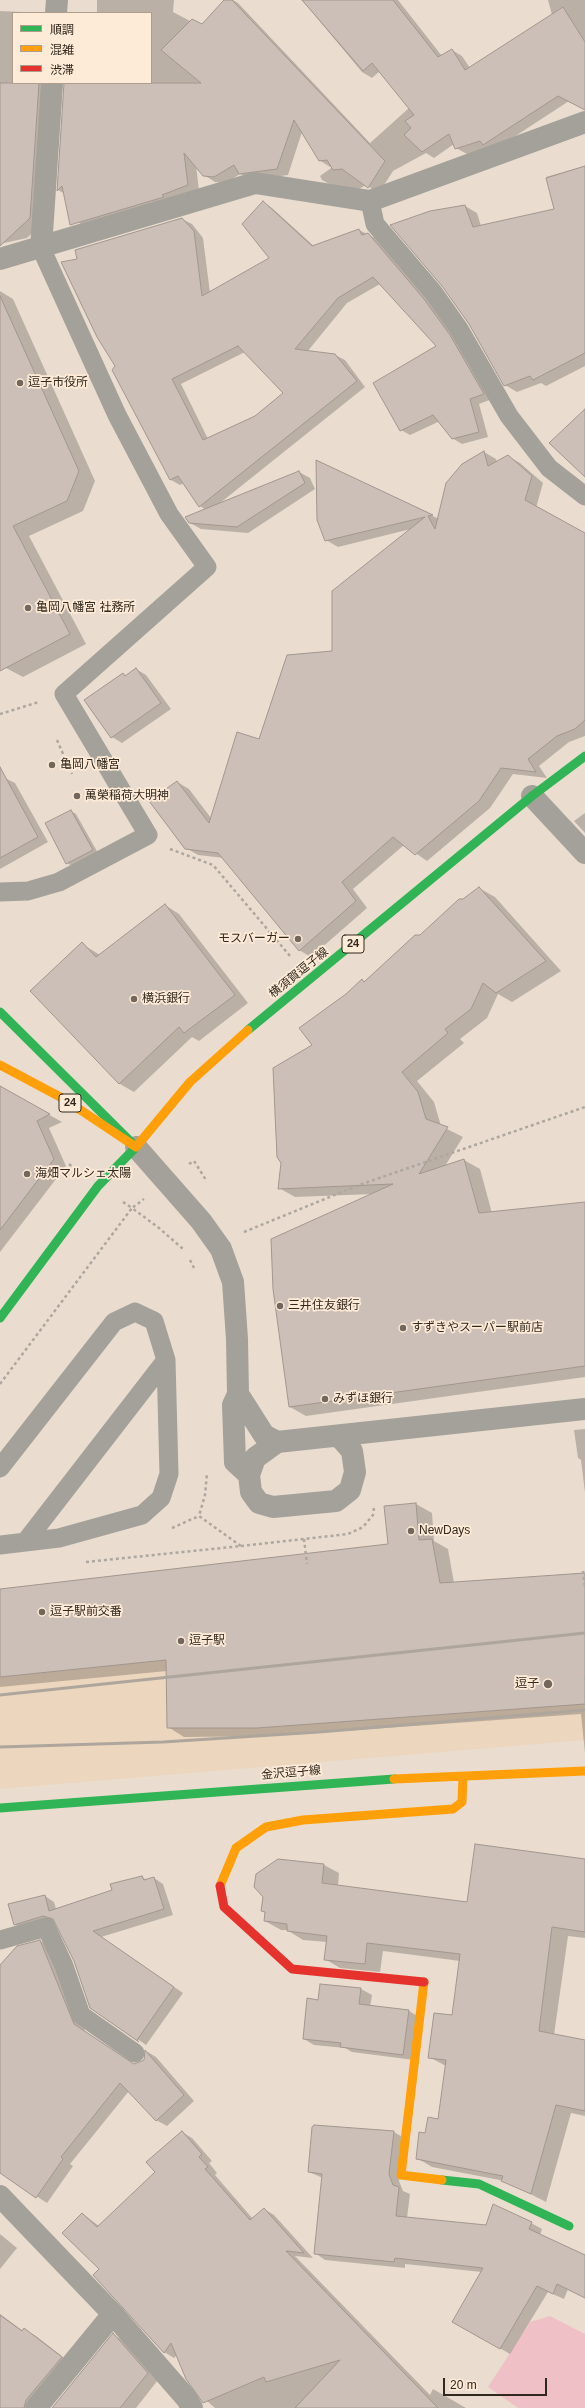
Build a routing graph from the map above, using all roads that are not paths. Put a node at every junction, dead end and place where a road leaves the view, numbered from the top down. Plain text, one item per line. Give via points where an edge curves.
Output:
1 (57, 0) edge
2 (56, 12) edge
3 (52, 84) edge
4 (585, 122) edge
5 (370, 201) junction
6 (41, 248) junction
7 (0, 259) edge
8 (585, 496) edge
9 (585, 756) edge
10 (532, 796) junction
11 (585, 854) edge
12 (0, 892) edge
13 (0, 1012) edge
14 (0, 1065) edge
15 (136, 1147) junction
16 (0, 1318) edge
17 (166, 1360) junction
18 (238, 1394) junction
19 (585, 1409) edge
20 (339, 1436) junction
21 (277, 1442) junction
22 (0, 1468) edge
23 (249, 1475) junction
24 (26, 1541) junction
25 (0, 1545) edge
26 (585, 1771) edge
27 (464, 1777) junction
28 (0, 1808) edge
29 (0, 1940) edge
30 (135, 2052) dead end
31 (0, 2196) edge
32 (569, 2226) dead end
33 (113, 2314) junction
34 (36, 2408) edge
35 (192, 2408) edge

1 - 2 street
3 - 6 street
4 - 5 street
5 - 6 street via 256,183
5 - 8 lane via 375,224 433,292 459,328 509,416 549,468
6 - 7 street
6 - 12 lane via 117,415 169,514 207,567 64,694 148,835 59,882 28,891
9 - 10 main road, 横須賀逗子線 / 24
10 - 11 street
10 - 15 main road, 横須賀逗子線 / 24 via 229,1045 190,1082
13 - 15 main road
14 - 15 main road, 24 via 64,1100
15 - 16 main road, 横須賀逗子線 via 98,1186
15 - 18 street via 201,1221 221,1249 233,1282
17 - 22 lane via 154,1321 135,1312 114,1322
17 - 24 lane
17 - 24 lane via 169,1474 161,1498 142,1515 59,1538
18 - 21 street via 264,1435
18 - 23 street via 233,1405 235,1462
19 - 20 street
20 - 21 street
20 - 23 street via 352,1451 355,1472 350,1490 336,1501 273,1507 259,1503 251,1492
21 - 23 street via 255,1458
24 - 25 lane
26 - 27 main road, 金沢逗子線
27 - 28 main road, 金沢逗子線 via 344,1781
27 - 32 main road via 462,1802 452,1809 303,1820 266,1827 236,1848 220,1886 224,1907 292,1969 425,1982 401,2175 479,2184
29 - 30 lane via 46,1928 64,1966 80,2015
31 - 33 street
33 - 34 street
33 - 35 street

